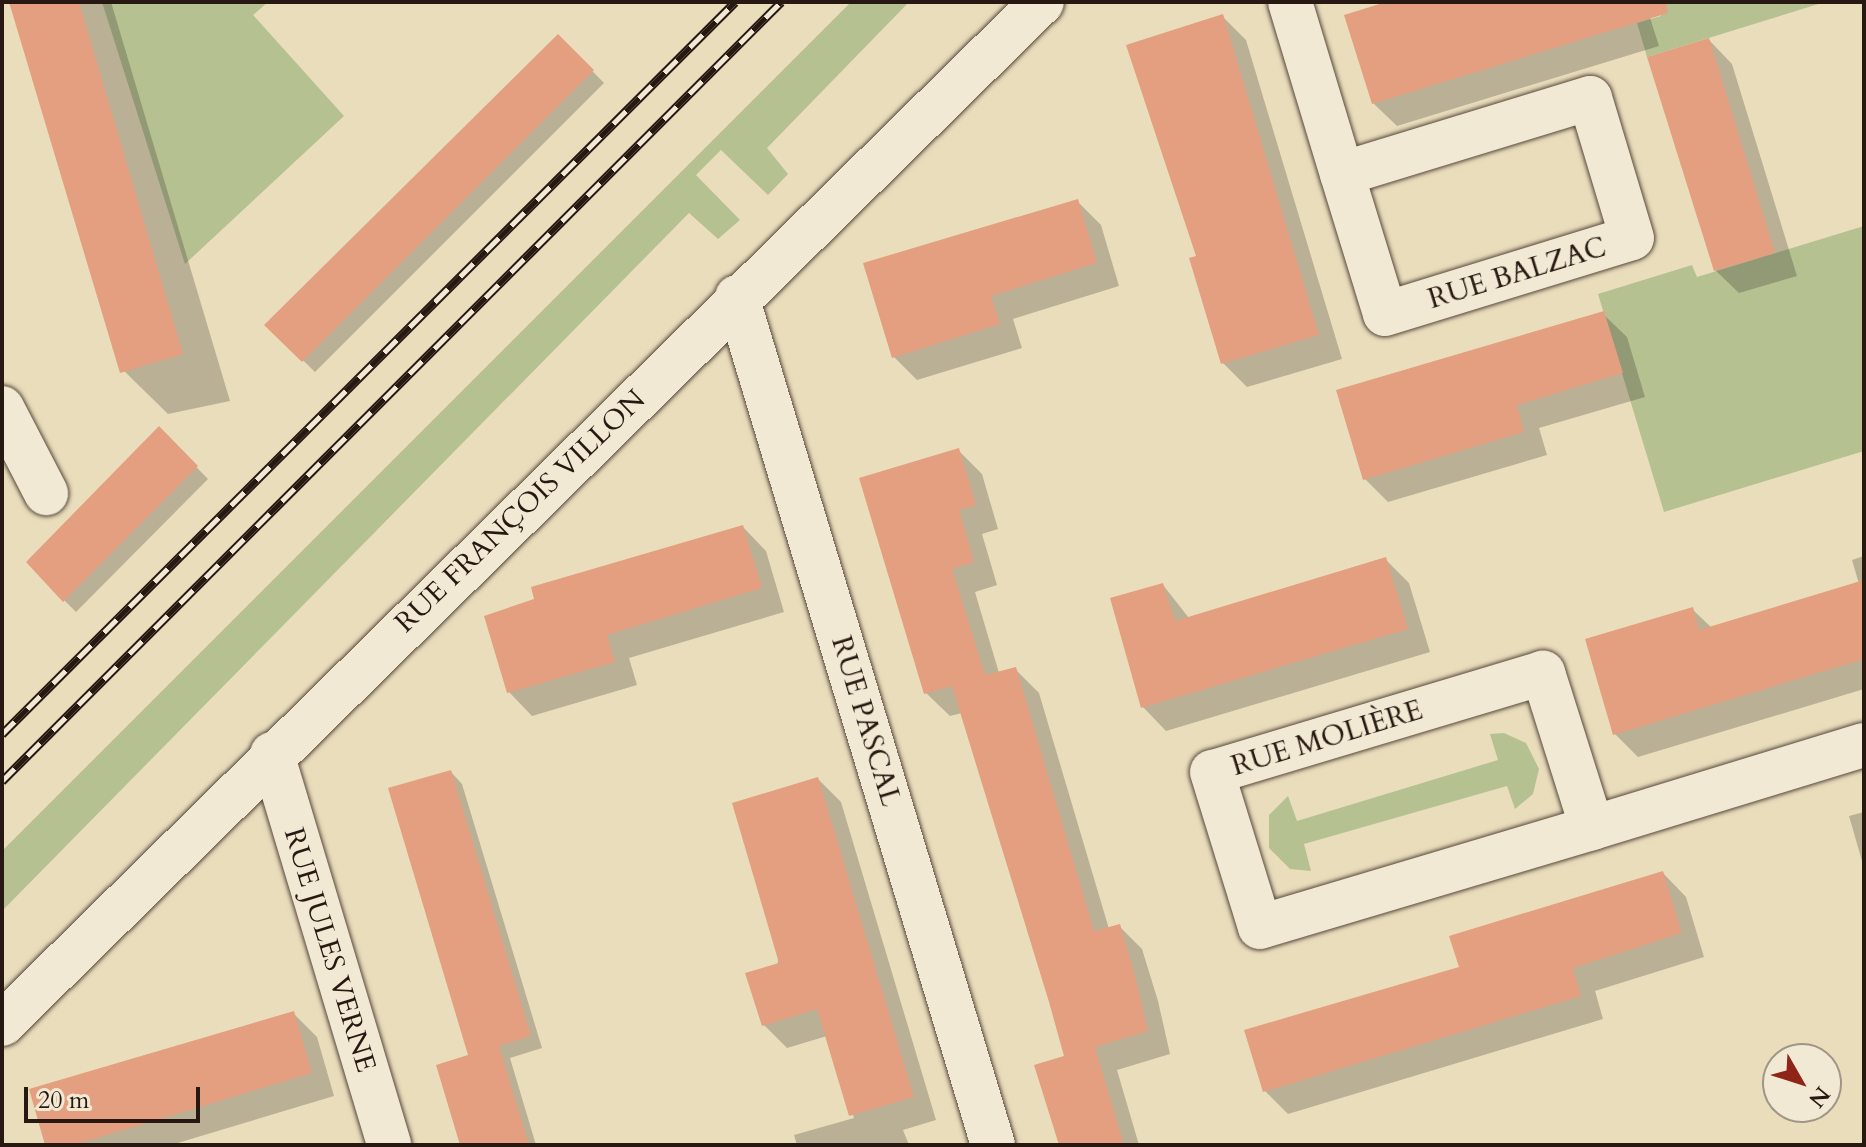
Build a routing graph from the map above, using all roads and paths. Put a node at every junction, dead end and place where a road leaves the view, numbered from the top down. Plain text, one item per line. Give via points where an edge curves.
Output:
1 (1042, 2) edge
2 (1290, 2) edge
3 (1342, 174) junction
4 (737, 297) junction
5 (2, 408) edge
6 (46, 493) dead end
7 (1864, 745) edge
8 (272, 754) junction
9 (1592, 828) junction
10 (2, 1024) edge
11 (389, 1145) edge
12 (993, 1145) edge

1 - 4 street, RUE FRANÇOIS VILLON
2 - 3 street, RUE BALZAC
3 - 3 street, RUE BALZAC via 1385,314 1632,238 1590,98
4 - 8 street, RUE FRANÇOIS VILLON
4 - 12 street, RUE PASCAL
5 - 6 street
7 - 9 street, RUE MOLIÈRE
8 - 10 street, RUE FRANÇOIS VILLON
8 - 11 street, RUE JULES VERNE
9 - 9 street, RUE MOLIÈRE via 1543,673 1212,772 1260,927

